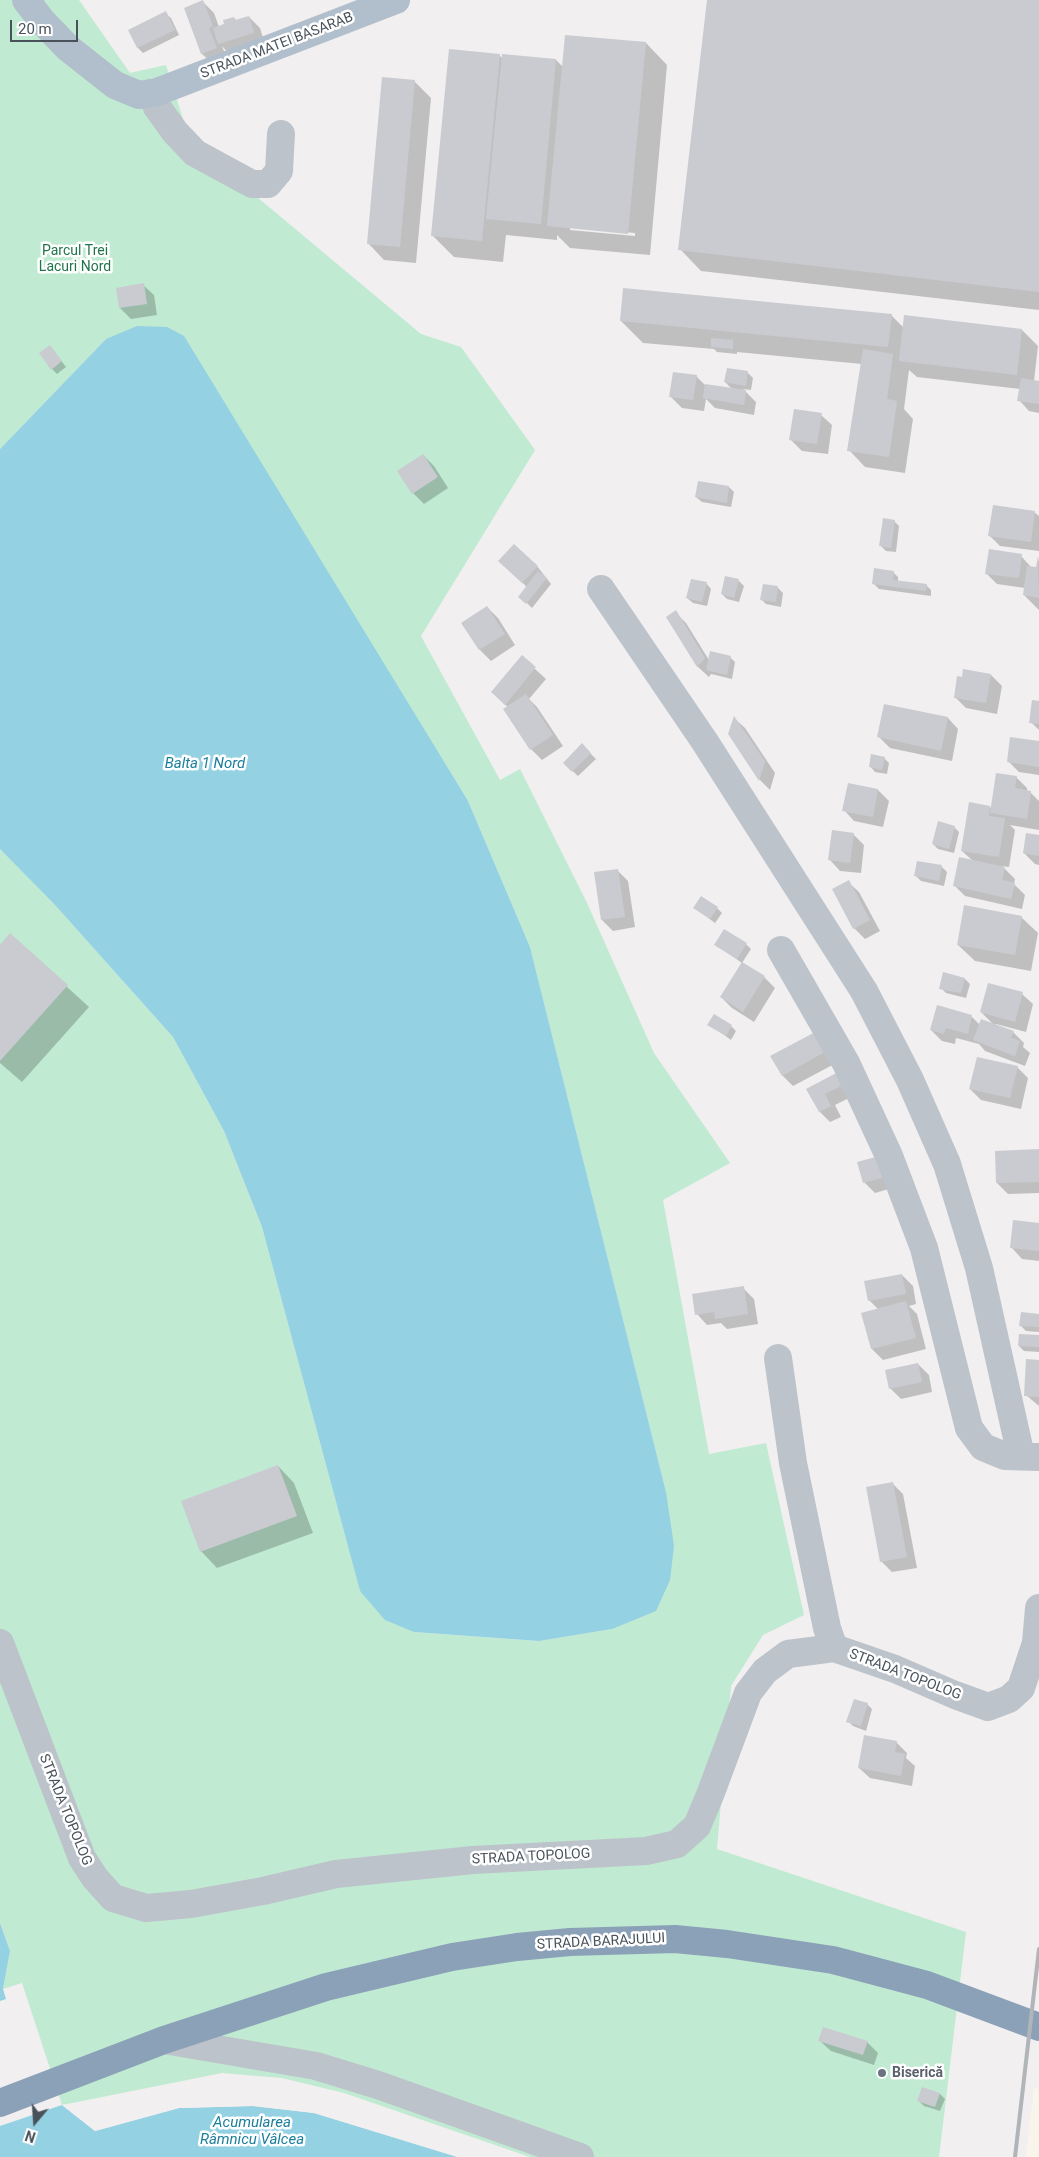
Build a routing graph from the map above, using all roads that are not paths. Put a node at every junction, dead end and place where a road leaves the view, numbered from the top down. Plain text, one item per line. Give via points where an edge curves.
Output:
1 (26, 0) edge
2 (396, 0) edge
3 (154, 92) junction
4 (281, 134) dead end
5 (601, 589) dead end
6 (781, 950) dead end
7 (778, 1358) dead end
8 (1030, 1457) edge
9 (1039, 1608) edge
10 (0, 1643) edge
11 (834, 1648) junction
12 (1039, 2027) edge
13 (164, 2040) junction
14 (0, 2103) edge
15 (580, 2157) edge

1 - 3 main road via 68,48 115,86 133,94
2 - 3 main road, STRADA MATEI BASARAB
3 - 4 street via 156,107 195,153 252,184 268,184 279,170
5 - 8 street via 705,742 864,991 910,1080 947,1164
6 - 8 street via 846,1063 889,1156 924,1248 969,1428 983,1447 1005,1456
7 - 11 street via 793,1463 827,1628
9 - 11 street, STRADA TOPOLOG via 1036,1643 1021,1688 1009,1699 988,1707 896,1669
10 - 11 street, STRADA TOPOLOG via 82,1858 113,1898 146,1908 191,1904 336,1874 472,1860 646,1851 677,1844 697,1826 748,1693 765,1671 788,1654
12 - 13 highway, STRADA BARAJULUI via 927,1984 882,1972 783,1951 675,1939 517,1947 452,1957 326,1987
13 - 14 highway, STRADA BARAJULUI
13 - 15 street via 316,2066

